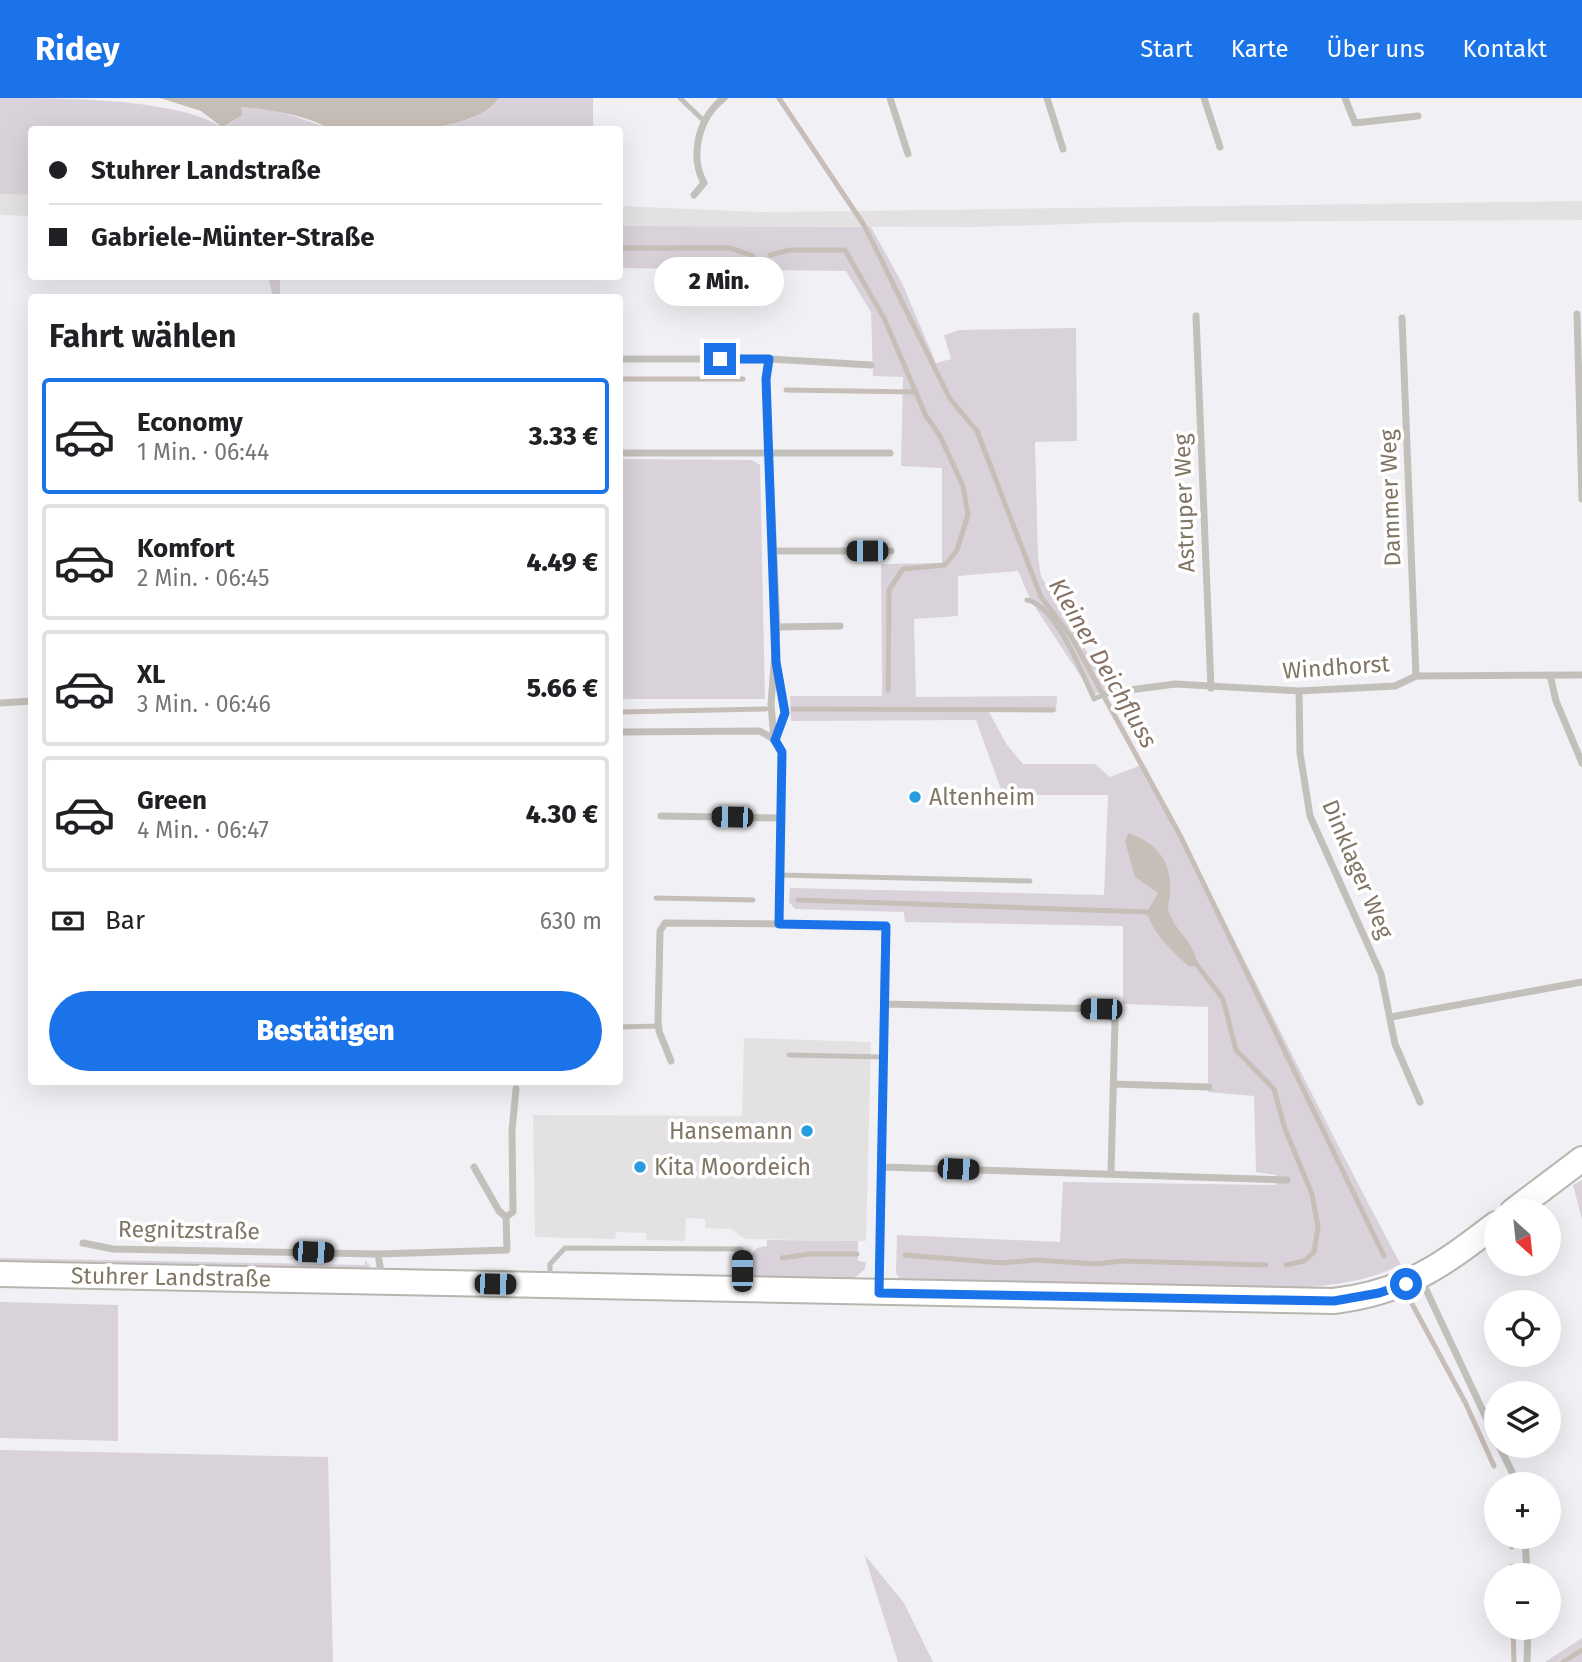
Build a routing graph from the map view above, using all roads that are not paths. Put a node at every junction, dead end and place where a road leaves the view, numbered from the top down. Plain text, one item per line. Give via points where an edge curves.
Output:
1 (680, 98) edge
2 (724, 98) edge
3 (890, 98) edge
4 (1047, 98) edge
5 (1205, 98) edge
6 (1345, 98) edge
7 (1418, 116) dead end
8 (704, 121) junction
9 (1220, 147) dead end
10 (1063, 149) dead end
11 (908, 154) dead end
12 (694, 195) dead end
13 (1577, 314) dead end
14 (1196, 316) dead end
15 (1402, 318) dead end
16 (623, 359) edge
17 (769, 359) junction
18 (871, 365) dead end
19 (623, 453) edge
20 (771, 453) junction
21 (890, 453) dead end
22 (1582, 499) edge
23 (774, 551) junction
24 (891, 551) dead end
25 (1027, 600) dead end
26 (840, 626) dead end
27 (777, 627) junction
28 (776, 662) junction
29 (1582, 675) edge
30 (1416, 676) junction
31 (1550, 676) junction
32 (1211, 688) junction
33 (1299, 691) junction
34 (1107, 693) joint
35 (28, 701) edge
36 (0, 704) edge
37 (623, 732) edge
38 (775, 740) junction
39 (1582, 763) edge
40 (661, 816) dead end
41 (780, 818) junction
42 (779, 875) junction
43 (1030, 881) dead end
44 (779, 924) junction
45 (1582, 982) edge
46 (886, 1004) junction
47 (1391, 1017) junction
48 (659, 1026) junction
49 (623, 1027) edge
50 (789, 1055) dead end
51 (884, 1057) junction
52 (671, 1060) dead end
53 (1113, 1084) junction
54 (1209, 1087) dead end
55 (516, 1089) dead end
56 (1420, 1102) dead end
57 (1582, 1159) edge
58 (474, 1167) dead end
59 (882, 1167) junction
60 (1111, 1173) junction
61 (1287, 1180) dead end
62 (1529, 1199) edge
63 (506, 1217) junction
64 (1484, 1232) edge
65 (83, 1243) dead end
66 (378, 1254) junction
67 (0, 1274) edge
68 (1420, 1277) junction
69 (383, 1282) junction
70 (550, 1285) junction
71 (742, 1288) junction
72 (879, 1293) junction
73 (1484, 1414) edge
74 (1528, 1640) edge
75 (1527, 1662) edge

1 - 8 lane
2 - 8 street
3 - 11 street
4 - 10 street
5 - 9 street
6 - 7 street via 1355,123
8 - 12 street via 696,153 704,183
13 - 22 street
14 - 32 street, Astruper Weg
15 - 30 street, Dammer Weg
16 - 17 street
17 - 18 street
17 - 20 street
19 - 20 street
20 - 21 street
20 - 23 street
23 - 24 street
23 - 27 street
25 - 34 lane, Windhorst via 1040,606 1061,634 1094,699
26 - 27 street
27 - 28 street
28 - 38 street via 771,704
28 - 38 street via 785,713
29 - 31 street, Windhorst
30 - 31 street, Windhorst
30 - 33 street, Windhorst via 1395,686
31 - 39 street
32 - 33 street, Windhorst
32 - 34 street, Windhorst via 1175,684
33 - 47 street, Dinklager Weg via 1300,753 1310,816 1381,974
35 - 36 street
37 - 38 street via 759,731
38 - 41 street via 782,752
40 - 41 street
41 - 42 street
42 - 43 lane
42 - 44 street
44 - 46 street via 886,926
44 - 48 street via 666,923 660,931
45 - 47 street
46 - 51 street
46 - 53 street via 1101,1009 1115,1020
47 - 56 street, Dinklager Weg via 1395,1044
48 - 49 lane
48 - 52 street
50 - 51 lane
51 - 59 street
53 - 54 street
53 - 60 street
55 - 63 street, Regnitzstraße via 513,1212
57 - 62 main road
58 - 63 street
59 - 60 street
59 - 72 street
60 - 61 street
63 - 66 street, Regnitzstraße via 507,1250
64 - 68 main road, Stuhrer Landstraße
65 - 66 street, Regnitzstraße via 113,1249
66 - 69 street
67 - 69 main road, Stuhrer Landstraße
68 - 72 main road, Stuhrer Landstraße via 1379,1293 1334,1301
68 - 73 street
69 - 70 main road, Stuhrer Landstraße
70 - 71 main road, Stuhrer Landstraße
70 - 71 lane via 550,1264 565,1248 741,1249
71 - 72 main road, Stuhrer Landstraße
74 - 75 street

